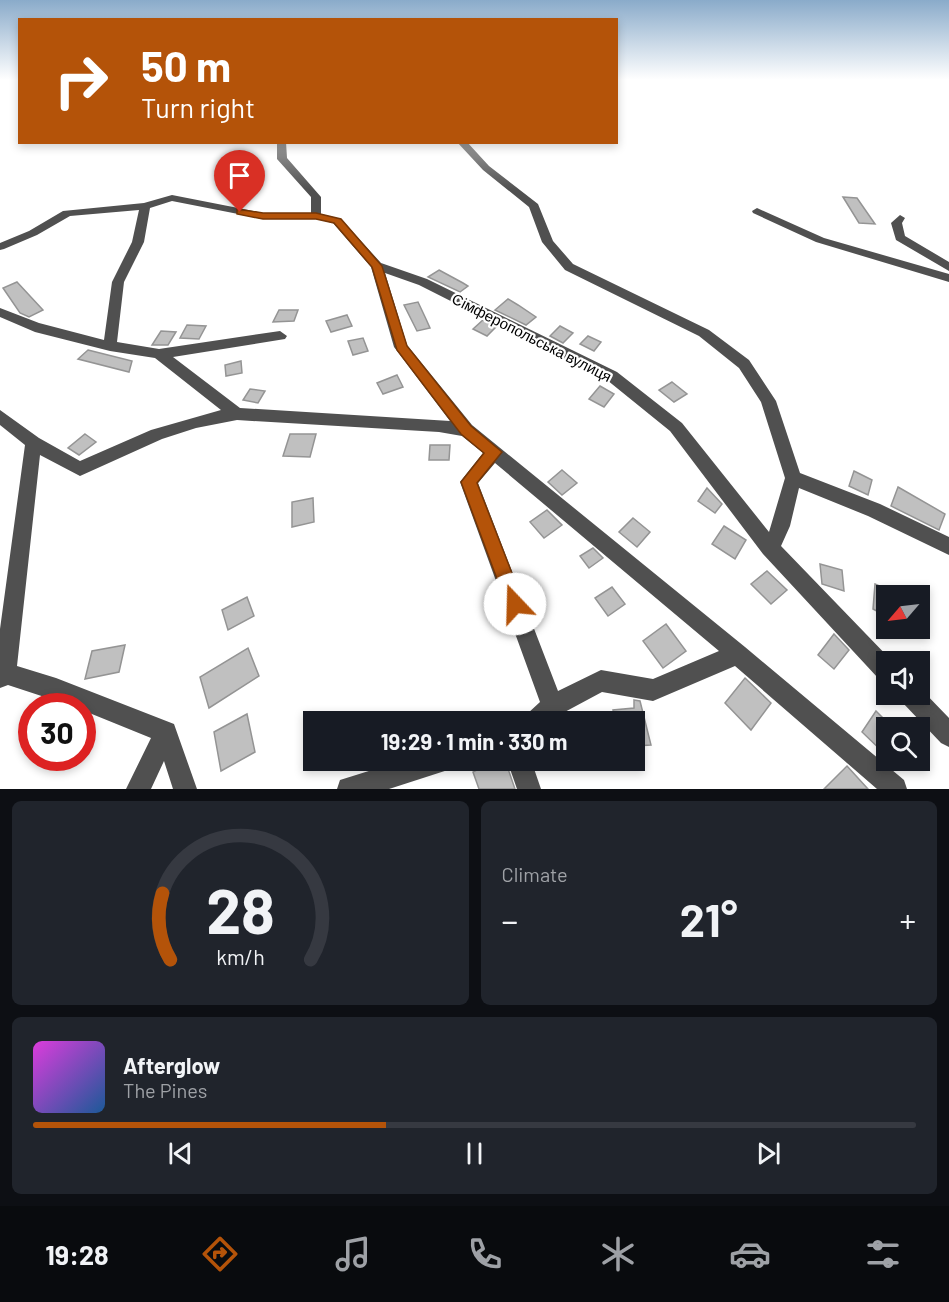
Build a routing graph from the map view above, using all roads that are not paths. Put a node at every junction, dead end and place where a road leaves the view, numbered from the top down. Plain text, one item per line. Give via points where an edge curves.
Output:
1 (281, 144) edge
2 (463, 144) edge
3 (144, 206) junction
4 (757, 211) dead end
5 (316, 216) junction
6 (900, 218) dead end
7 (0, 248) edge
8 (377, 266) junction
9 (949, 267) edge
10 (949, 278) edge
11 (0, 312) edge
12 (279, 336) dead end
13 (110, 346) junction
14 (159, 354) junction
15 (237, 414) junction
16 (0, 416) edge
17 (466, 430) junction
18 (33, 443) junction
19 (494, 452) junction
20 (793, 478) junction
21 (949, 546) edge
22 (770, 548) junction
23 (738, 654) junction
24 (876, 659) edge
25 (2, 675) edge
26 (920, 705) edge
27 (554, 706) junction
28 (548, 711) edge
29 (166, 732) junction
30 (949, 735) edge
31 (409, 771) edge
32 (522, 771) edge
33 (138, 789) edge
34 (184, 789) edge
35 (349, 789) edge
36 (528, 789) edge
37 (895, 789) edge

1 - 5 street via 282,159 316,197
2 - 20 street via 534,206 548,242 569,267 704,333 744,364 768,401
3 - 5 street, Сімферопольська вулиця via 172,198 263,216
3 - 7 street, Сімферопольська вулиця via 68,213
3 - 13 street via 138,242 118,282
4 - 10 street via 820,240
5 - 8 street, Сімферопольська вулиця via 338,221
6 - 9 street via 896,223 900,238
8 - 17 street via 401,347
8 - 22 street, Сімферопольська вулиця via 423,282 612,376 676,428
11 - 13 street via 35,327
12 - 14 street
13 - 14 street
14 - 15 street
15 - 17 street
15 - 18 street via 207,418 128,444 80,469
16 - 18 street
17 - 19 street
18 - 25 street
19 - 23 street
19 - 27 street via 469,482
20 - 21 street via 874,510
20 - 22 street via 781,526
22 - 24 street, Сімферопольська вулиця
23 - 27 street via 653,690 601,681
23 - 37 street
25 - 29 street via 56,689
26 - 30 street
27 - 28 street
29 - 33 street
29 - 34 street
31 - 35 street
32 - 36 street

